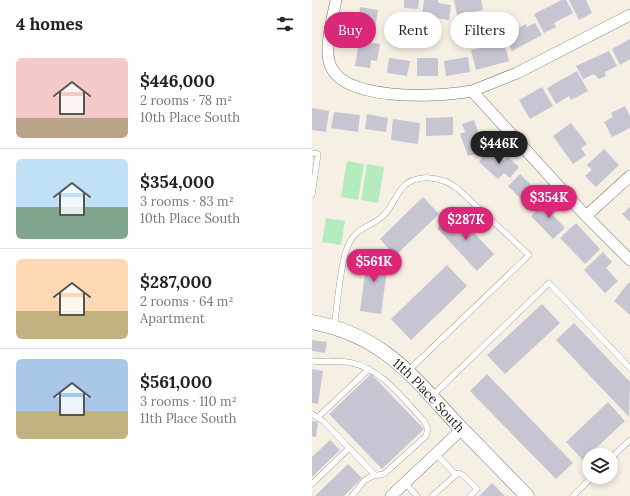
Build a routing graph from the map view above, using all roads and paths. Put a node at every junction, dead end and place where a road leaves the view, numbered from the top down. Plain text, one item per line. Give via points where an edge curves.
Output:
1 (336, 0) edge
2 (630, 15) edge
3 (472, 91) junction
4 (312, 153) edge
5 (630, 176) edge
6 (312, 194) edge
7 (586, 216) junction
8 (630, 260) edge
9 (312, 322) edge
10 (334, 327) junction
11 (312, 361) edge
12 (630, 368) edge
13 (369, 369) junction
14 (407, 371) junction
15 (432, 396) junction
16 (315, 415) edge
17 (462, 429) junction
18 (630, 440) edge
19 (349, 448) junction
20 (618, 451) edge
21 (436, 454) junction
22 (456, 474) junction
23 (375, 475) junction
24 (405, 483) junction
25 (312, 484) edge
26 (586, 484) edge
27 (576, 495) edge
28 (352, 496) edge
29 (391, 496) edge
30 (417, 496) edge
31 (432, 496) edge
32 (470, 496) edge
33 (527, 496) edge

1 - 3 street via 328,54 331,68 347,84 361,90 434,96
2 - 3 street via 517,73
3 - 7 street
4 - 6 lane via 318,154
5 - 7 street
7 - 8 street
9 - 10 street, 11th Place South
10 - 14 street, 11th Place South via 370,342 390,355
10 - 14 lane via 346,250 357,232 384,215 403,187 411,181 418,178 434,179 454,186 528,255
11 - 13 lane via 339,360
12 - 15 lane via 549,283
13 - 16 lane
13 - 23 lane via 384,379 424,421 428,429 426,436 385,473
14 - 15 street, 11th Place South
15 - 17 street, 11th Place South
16 - 19 lane
17 - 21 street
17 - 33 street, 11th Place South
18 - 20 lane
19 - 23 lane
19 - 25 lane
21 - 22 lane
21 - 24 street
22 - 31 lane
22 - 32 lane via 463,475 477,490
23 - 28 lane via 361,484
24 - 29 street
24 - 30 lane
26 - 27 lane

